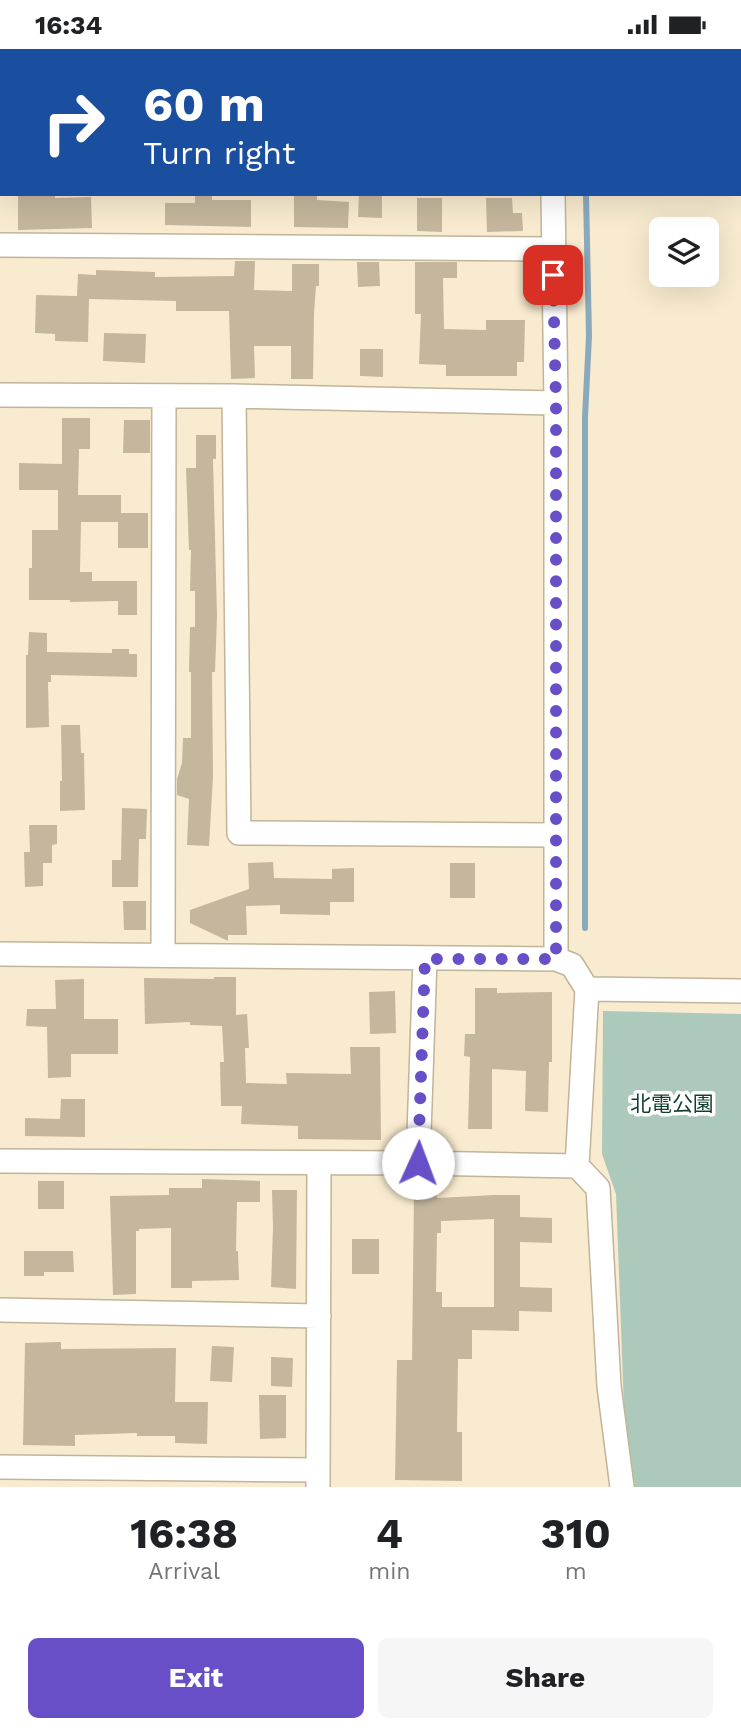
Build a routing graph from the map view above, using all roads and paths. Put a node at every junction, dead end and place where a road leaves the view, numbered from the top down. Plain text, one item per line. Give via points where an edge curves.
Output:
1 (553, 196) edge
2 (0, 245) edge
3 (552, 249) junction
4 (0, 395) edge
5 (164, 396) junction
6 (234, 396) junction
7 (556, 403) junction
8 (556, 835) junction
9 (0, 954) edge
10 (163, 955) junction
11 (425, 959) junction
12 (556, 959) junction
13 (587, 989) junction
14 (741, 992) edge
15 (0, 1161) edge
16 (319, 1163) junction
17 (418, 1163) junction
18 (577, 1166) junction
19 (0, 1310) edge
20 (318, 1315) junction
21 (0, 1467) edge
22 (318, 1479) edge
23 (622, 1487) edge

1 - 3 street
2 - 3 street
3 - 7 street
4 - 5 street
5 - 6 street
5 - 10 street
6 - 7 street
6 - 8 street via 239,833
7 - 8 street
8 - 12 street
9 - 10 street
10 - 11 street
11 - 12 street
11 - 17 street
12 - 13 street via 572,965
13 - 14 street
13 - 18 street
15 - 16 street
16 - 17 street
16 - 20 street
17 - 18 street
18 - 23 street via 598,1188 609,1386
19 - 20 street
20 - 22 street
21 - 22 street

